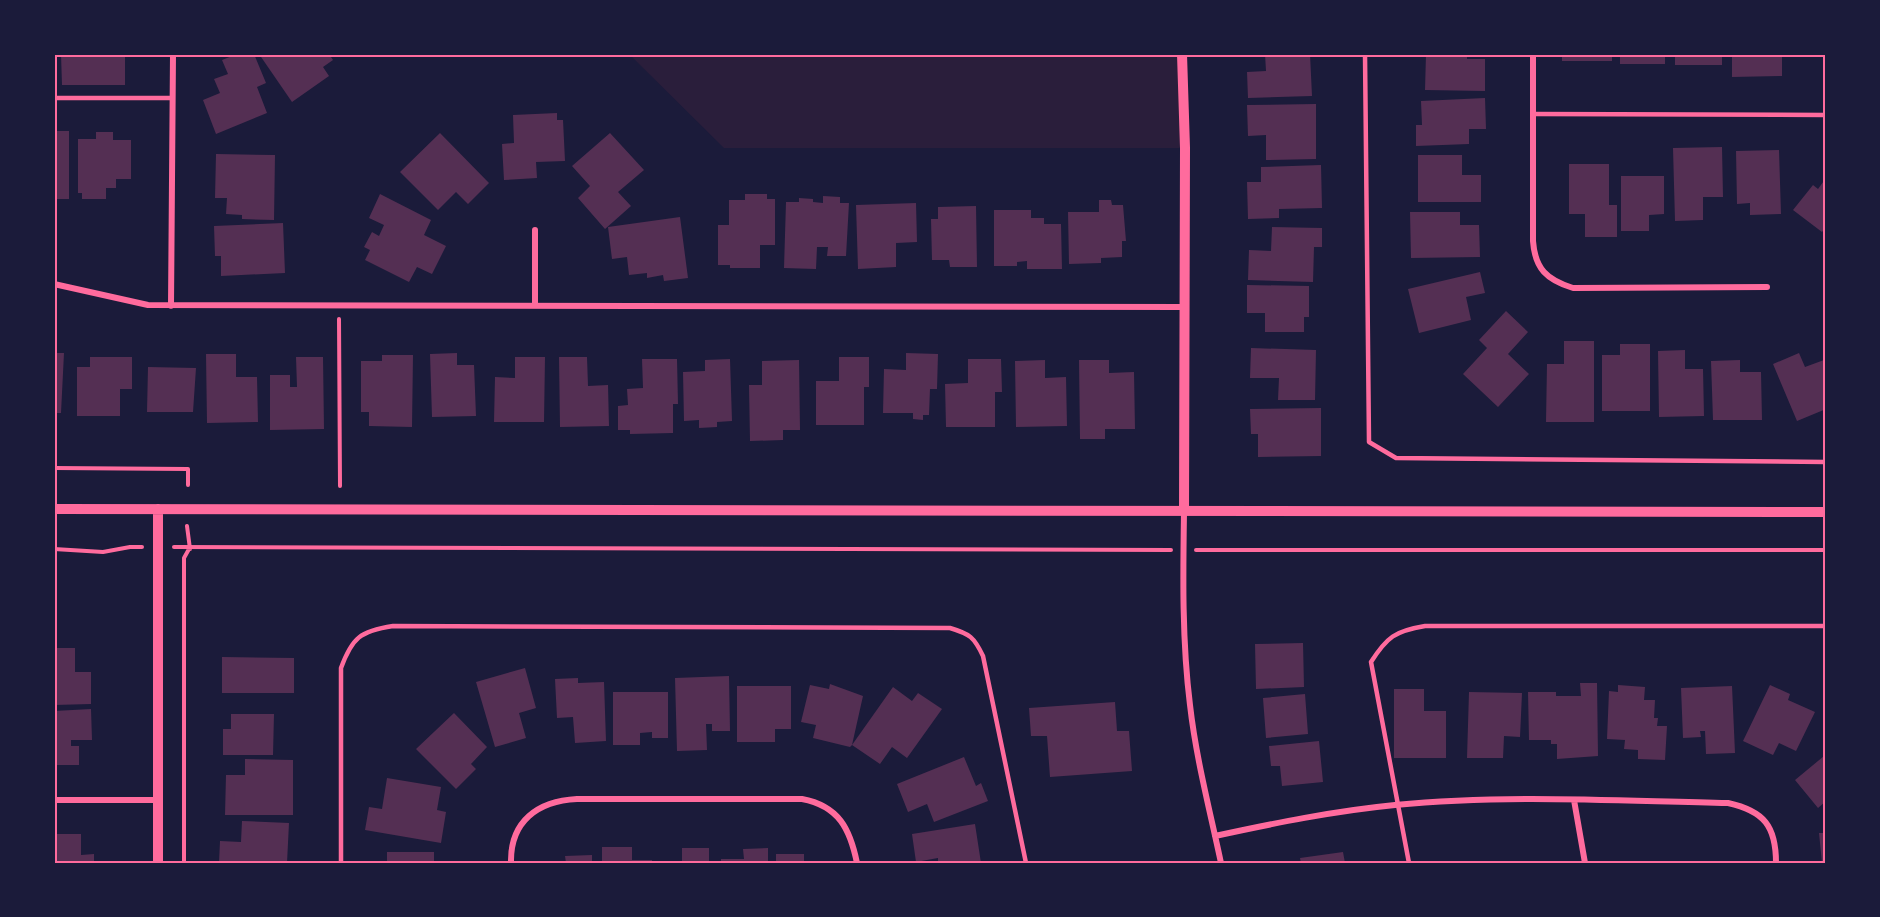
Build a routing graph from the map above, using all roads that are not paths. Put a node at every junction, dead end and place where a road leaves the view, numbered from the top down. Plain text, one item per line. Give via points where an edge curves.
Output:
1 (172, 54) edge
2 (1182, 54) edge
3 (1365, 54) edge
4 (1533, 54) edge
5 (54, 98) edge
6 (172, 98) junction
7 (1533, 114) junction
8 (1826, 115) edge
9 (535, 230) dead end
10 (54, 284) edge
11 (1767, 287) dead end
12 (171, 306) junction
13 (535, 306) junction
14 (1184, 307) junction
15 (1826, 462) edge
16 (54, 509) edge
17 (159, 509) junction
18 (1184, 512) junction
19 (1826, 512) edge
20 (1826, 626) edge
21 (54, 800) edge
22 (158, 800) junction
23 (1575, 800) junction
24 (1397, 805) junction
25 (1215, 836) junction
26 (158, 863) edge
27 (341, 863) edge
28 (511, 863) edge
29 (857, 863) edge
30 (1026, 863) edge
31 (1221, 863) edge
32 (1409, 863) edge
33 (1584, 863) edge
34 (1776, 863) edge

1 - 6 street
2 - 14 street
3 - 15 lane via 1369,442 1396,458
4 - 7 street
5 - 6 lane
6 - 12 street
7 - 8 lane
7 - 11 street via 1534,252 1546,276 1574,288
9 - 13 street
10 - 12 street via 148,305
12 - 13 street
13 - 14 street
14 - 18 street
16 - 17 street
17 - 18 street
17 - 22 street
18 - 19 street
18 - 25 street via 1185,642 1190,705
20 - 24 lane via 1425,626 1394,634 1371,662
21 - 22 street
22 - 26 street
23 - 24 street
23 - 33 street
23 - 34 street via 1728,803 1745,807 1765,820 1776,848
24 - 25 street via 1327,813
24 - 32 lane
25 - 31 street
27 - 30 lane via 341,668 348,648 358,637 375,629 405,626 950,628 965,633 975,640 983,656
28 - 29 street via 517,830 537,810 563,800 613,799 815,802 843,823

